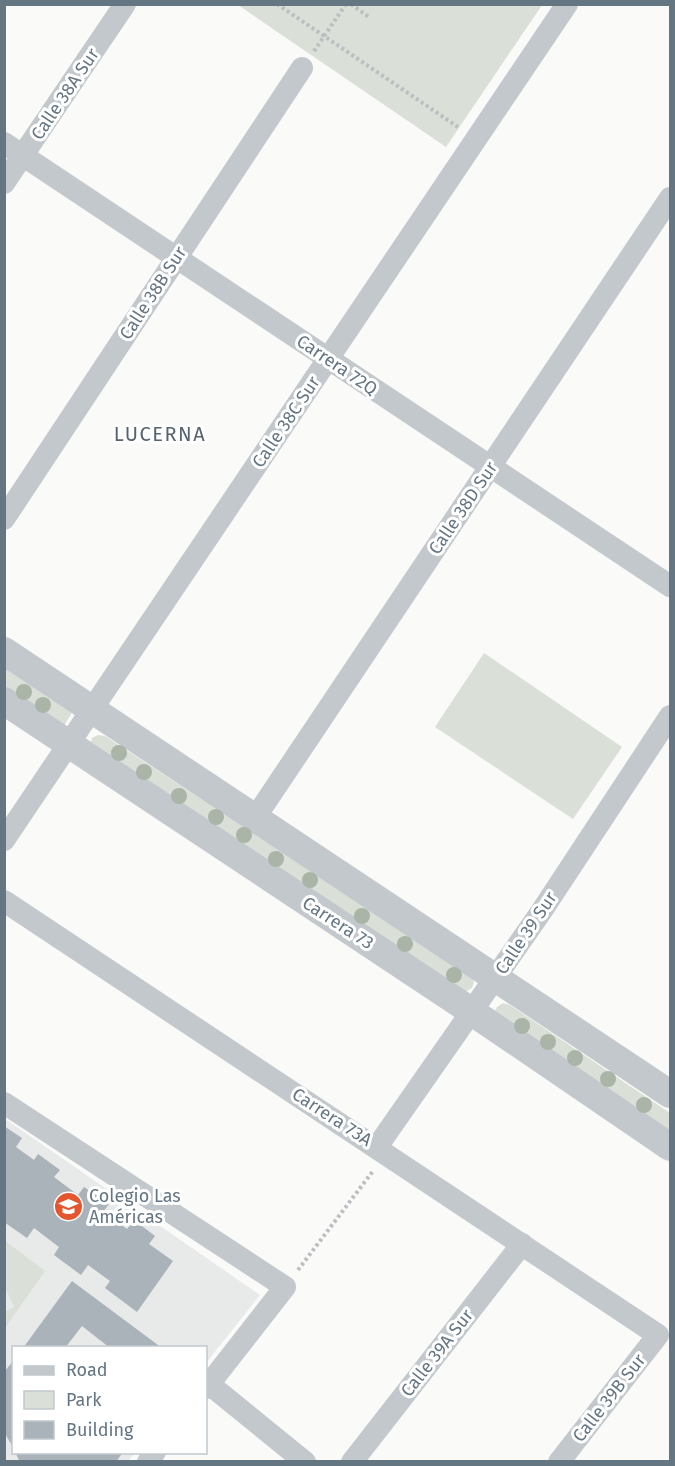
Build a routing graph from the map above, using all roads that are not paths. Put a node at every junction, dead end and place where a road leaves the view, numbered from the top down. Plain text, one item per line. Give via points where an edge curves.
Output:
1 (124, 4) edge
2 (567, 4) edge
3 (302, 68) road end
4 (14, 149) edge
5 (4, 183) edge
6 (670, 198) edge
7 (176, 257) junction
8 (328, 359) junction
9 (490, 466) junction
10 (4, 519) edge
11 (670, 586) edge
12 (4, 651) edge
13 (4, 701) edge
14 (92, 710) junction
15 (670, 716) edge
16 (69, 745) junction
17 (255, 818) junction
18 (4, 840) edge
19 (4, 901) edge
20 (496, 978) junction
21 (472, 1013) junction
22 (670, 1094) edge
23 (4, 1103) edge
24 (670, 1147) edge
25 (382, 1150) junction
26 (522, 1244) junction
27 (658, 1335) joint
28 (207, 1386) edge
29 (305, 1461) edge
30 (352, 1461) edge
31 (559, 1461) edge

1 - 4 street, Calle 38A Sur
2 - 8 street, Calle 38C Sur
3 - 7 street, Calle 38B Sur
4 - 5 street, Calle 38A Sur
4 - 7 street, Carrera 72Q
6 - 9 street, Calle 38D Sur
7 - 8 street, Carrera 72Q
7 - 10 street, Calle 38B Sur
8 - 9 street, Carrera 72Q
8 - 14 street, Calle 38C Sur
9 - 11 street, Carrera 72Q
9 - 17 street, Calle 38D Sur
12 - 14 street
13 - 16 street, Carrera 73
14 - 16 street, Calle 38C Sur
14 - 17 street
15 - 20 street, Calle 39 Sur
16 - 18 street, Calle 38C Sur
16 - 21 street, Carrera 73
17 - 20 street
19 - 25 street, Carrera 73A
20 - 21 street, Calle 39 Sur
20 - 22 street
21 - 24 street, Carrera 73
21 - 25 street, Calle 39 Sur
23 - 28 street via 285,1287
25 - 26 street, Carrera 73A
26 - 27 street, Carrera 73A
26 - 30 street, Calle 39A Sur
27 - 31 street, Calle 39B Sur
28 - 29 street

